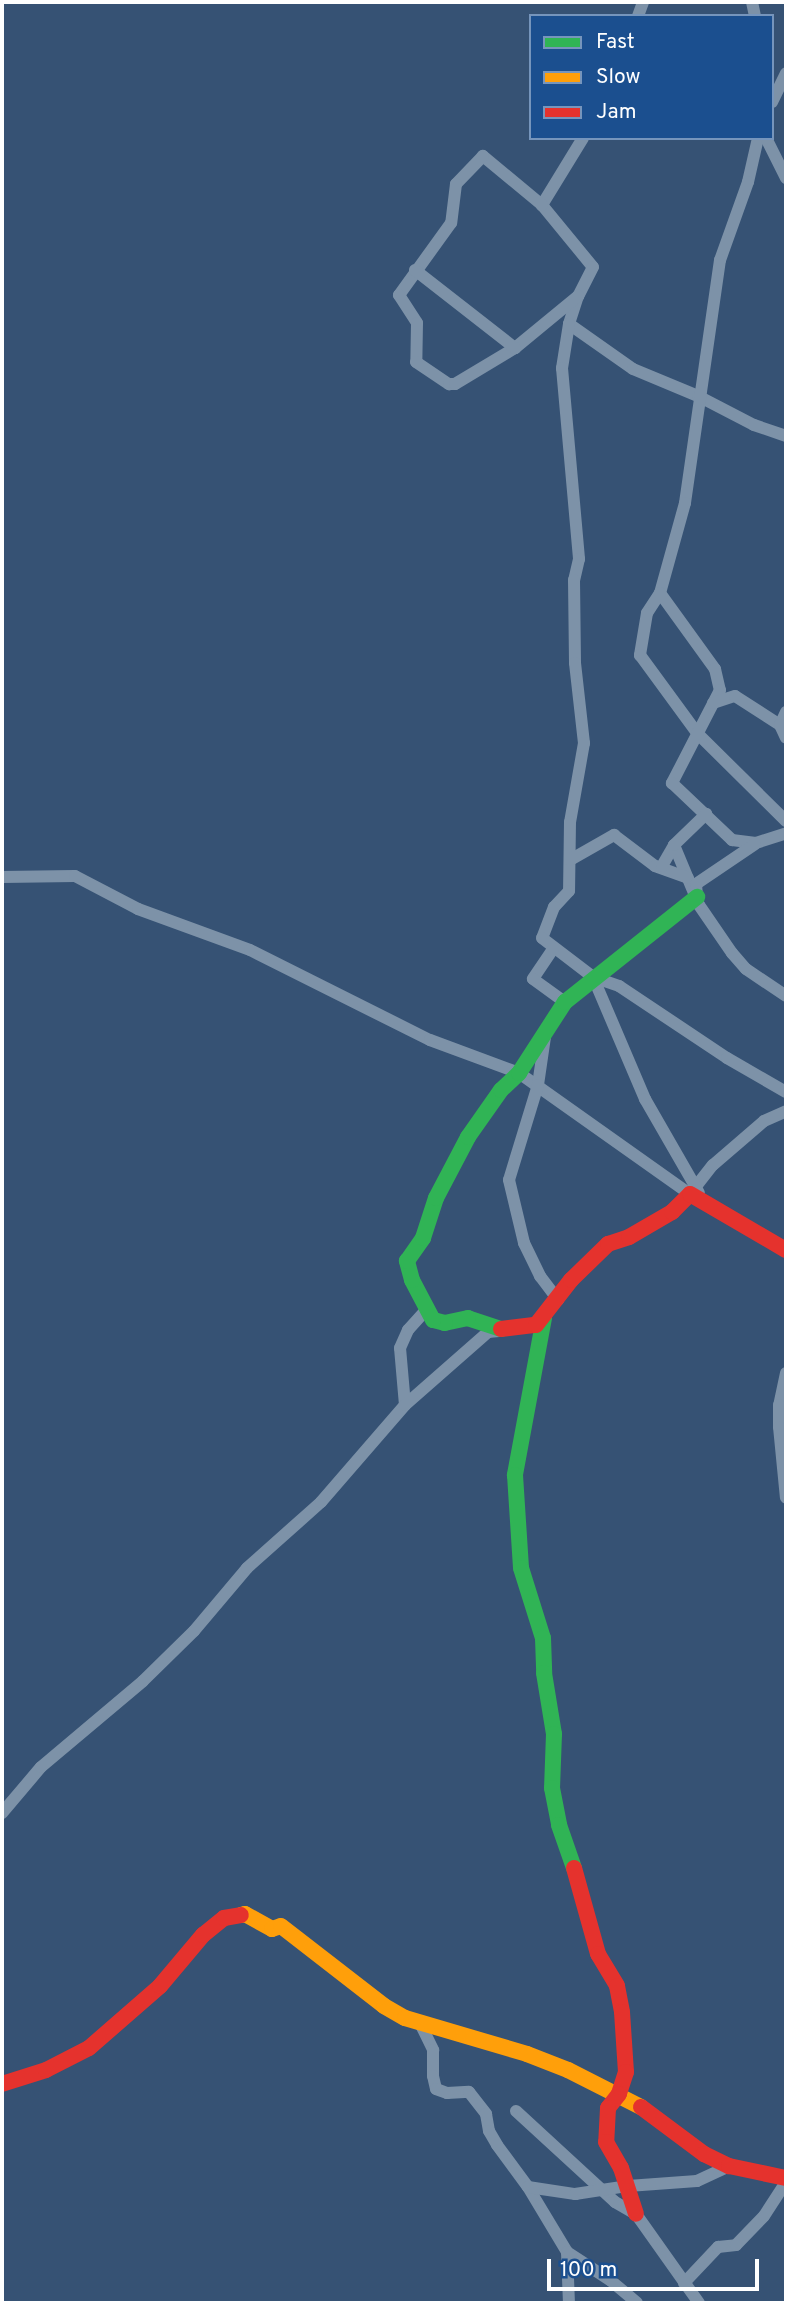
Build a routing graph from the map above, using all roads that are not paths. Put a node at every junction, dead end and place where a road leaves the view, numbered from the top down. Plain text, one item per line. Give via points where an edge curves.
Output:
1 (786, 74) edge
2 (774, 98) edge
3 (582, 140) edge
4 (758, 140) edge
5 (767, 140) edge
6 (786, 178) edge
7 (542, 205) junction
8 (415, 270) junction
9 (578, 296) junction
10 (569, 324) junction
11 (515, 348) junction
12 (698, 396) junction
13 (786, 436) edge
14 (660, 593) junction
15 (713, 703) junction
16 (786, 712) edge
17 (780, 725) junction
18 (697, 733) junction
19 (786, 738) edge
20 (706, 814) junction
21 (786, 821) edge
22 (784, 831) edge
23 (674, 845) junction
24 (570, 860) junction
25 (662, 866) junction
26 (2, 877) edge
27 (693, 886) junction
28 (553, 949) junction
29 (593, 977) junction
30 (786, 996) edge
31 (565, 1002) junction
32 (546, 1032) junction
33 (519, 1073) junction
34 (538, 1085) junction
35 (786, 1093) edge
36 (786, 1111) edge
37 (697, 1195) junction
38 (786, 1250) edge
39 (558, 1300) junction
40 (426, 1310) junction
41 (544, 1318) junction
42 (510, 1330) junction
43 (786, 1373) edge
44 (405, 1405) junction
45 (786, 1498) edge
46 (2, 1812) edge
47 (421, 2025) junction
48 (2, 2084) edge
49 (619, 2094) junction
50 (516, 2111) dead end
51 (729, 2166) junction
52 (786, 2180) edge
53 (628, 2186) junction
54 (528, 2187) junction
55 (603, 2191) junction
56 (636, 2214) junction
57 (566, 2252) junction
58 (687, 2287) junction
59 (569, 2303) edge
60 (637, 2303) edge
61 (686, 2303) edge
62 (699, 2303) edge

1 - 2 street
3 - 7 street
4 - 12 street via 720,260
5 - 6 street
7 - 8 street via 483,156 456,184 450,223
7 - 9 street via 593,267
8 - 11 street
8 - 11 street via 399,295 417,323 415,357 419,365 452,384
9 - 10 street
9 - 11 street
10 - 12 street via 633,369
10 - 24 street via 562,368 579,559 574,579 575,663 584,744 570,822
12 - 13 street
12 - 14 street via 685,503
14 - 15 street via 715,669 720,690
14 - 18 street via 647,613 640,655
15 - 17 street via 735,696
15 - 18 street
16 - 17 street
17 - 19 street
18 - 20 street via 671,783
18 - 21 street
20 - 22 street via 732,840 755,843
20 - 23 street
22 - 27 street via 743,849
23 - 25 street
23 - 27 street
24 - 25 street via 612,835 655,866
24 - 28 street via 569,891 554,907 542,938
25 - 27 street
26 - 33 street via 75,876 138,909 250,950 430,1040
27 - 29 street
27 - 30 street via 704,914 746,969
28 - 29 street
28 - 31 street via 533,979
29 - 31 street
29 - 35 street via 619,986
29 - 37 street via 645,1099
31 - 32 street
32 - 33 street
32 - 34 street
33 - 34 street
33 - 40 street via 468,1137 436,1198 424,1238 407,1261
34 - 37 street
34 - 39 street via 509,1180 524,1243
36 - 37 street via 764,1121 713,1165
37 - 38 street via 742,1227
37 - 39 street via 629,1237 608,1244 571,1280
39 - 41 street
40 - 42 street via 433,1320 445,1323 468,1318
40 - 44 street via 408,1329 400,1348
41 - 42 street via 536,1325
41 - 49 street via 515,1475 521,1568 543,1638 554,1734 552,1788 559,1825 598,1954 617,1986 622,2012 626,2071
42 - 44 street via 488,1332
43 - 45 street via 779,1405
44 - 46 street via 321,1502 247,1568 215,1608 143,1681 41,1767
47 - 48 street via 384,2006 281,1926 272,1929 236,1914 203,1935 160,1986 89,2048 46,2070
47 - 49 street via 527,2054
47 - 54 street via 433,2050 436,2089 469,2092 486,2114 496,2145
49 - 51 street via 688,2144
49 - 53 street via 608,2108 606,2142
50 - 55 street
51 - 52 street
51 - 53 street via 697,2181
52 - 58 street via 764,2216 736,2245 718,2247
53 - 55 street
53 - 56 street
54 - 55 street via 575,2194
54 - 57 street
55 - 56 street
56 - 58 street
57 - 59 street
57 - 60 street
58 - 61 street
58 - 62 street

